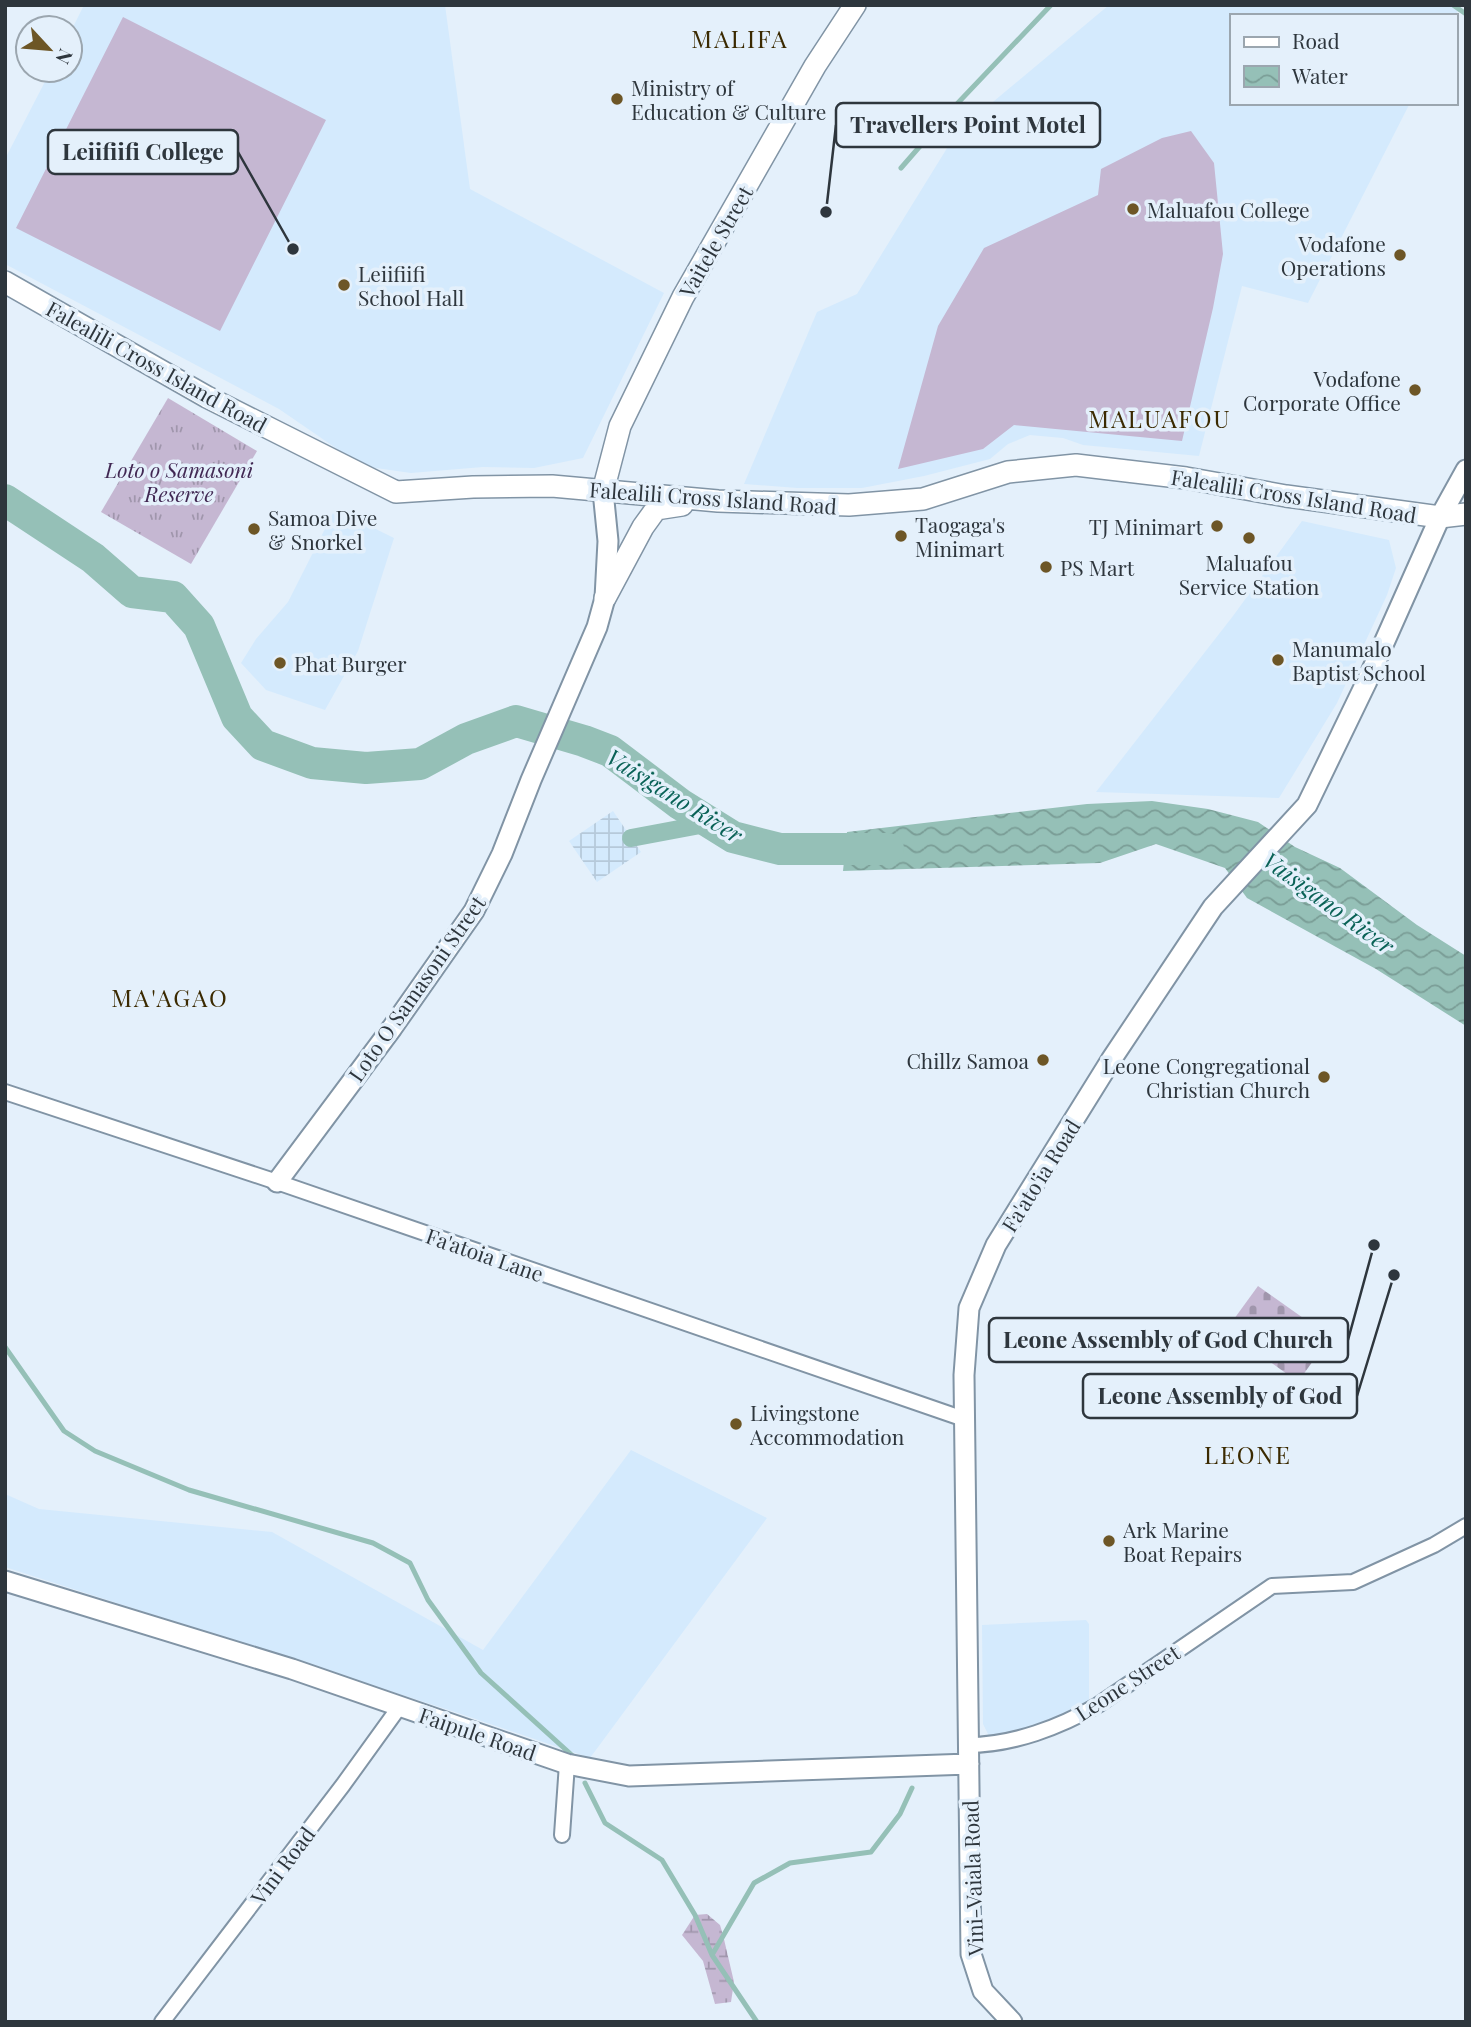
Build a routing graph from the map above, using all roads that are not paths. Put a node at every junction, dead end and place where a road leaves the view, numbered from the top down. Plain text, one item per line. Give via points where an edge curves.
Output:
1 (855, 5) edge
2 (5, 282) edge
3 (1466, 470) edge
4 (603, 491) junction
5 (718, 501) junction
6 (1466, 514) edge
7 (1440, 517) junction
8 (605, 598) junction
9 (5, 1092) edge
10 (277, 1182) junction
11 (964, 1419) junction
12 (1466, 1526) edge
13 (5, 1581) edge
14 (400, 1706) junction
15 (968, 1754) junction
16 (568, 1764) junction
17 (562, 1835) dead end
18 (162, 2022) edge
19 (1012, 2022) edge

1 - 4 main road, Vaitele Street via 815,66 683,297 620,426
2 - 4 main road, Falealili Cross Island Road via 207,397 396,492 526,486
3 - 7 main road, Fa'ato'ia Road
4 - 5 main road, Falealili Cross Island Road
4 - 8 main road via 608,541
5 - 7 main road, Falealili Cross Island Road via 849,505 923,499 1008,472 1076,465
5 - 8 main road via 656,509
6 - 7 main road, Falealili Cross Island Road
7 - 11 main road, Fa'ato'ia Road via 1307,804 1220,897 996,1245 969,1308
8 - 10 main road, Loto O Samasoni Street via 502,854 474,911
9 - 10 street, Fa'atoia Lane
10 - 11 street, Fa'atoia Lane
11 - 15 main road, Fa'ato'ia Road
12 - 15 street, Leone Street via 1353,1582 1272,1586 1098,1705 1074,1718
13 - 14 main road, Faipule Road
14 - 16 main road, Faipule Road
14 - 18 street, Vini Road
15 - 16 main road, Faipule Road via 629,1776
15 - 19 main road, Vini-Vaiala Road via 971,1954 983,1990
16 - 17 street

